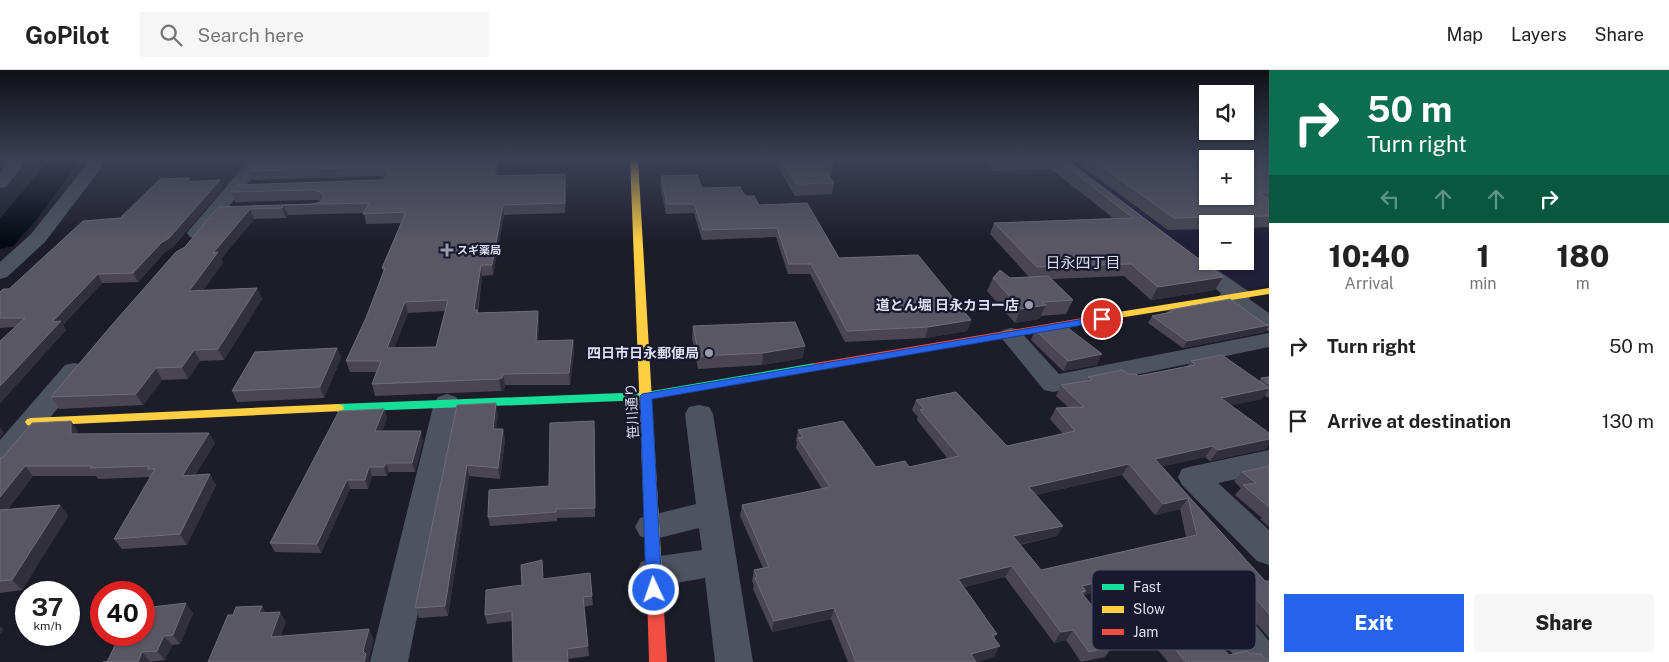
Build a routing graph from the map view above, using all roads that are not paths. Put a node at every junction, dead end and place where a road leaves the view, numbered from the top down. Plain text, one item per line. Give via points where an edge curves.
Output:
1 (78, 187) edge
2 (245, 187) edge
3 (635, 187) edge
4 (243, 209) edge
5 (216, 210) junction
6 (186, 245) edge
7 (1176, 250) edge
8 (0, 273) edge
9 (1269, 291) edge
10 (1235, 296) junction
11 (1269, 324) edge
12 (1010, 335) junction
13 (1269, 340) edge
14 (88, 354) edge
15 (646, 396) junction
16 (447, 403) junction
17 (699, 414) dead end
18 (31, 422) junction
19 (0, 459) edge
20 (1269, 461) edge
21 (712, 513) junction
22 (651, 527) junction
23 (1269, 551) edge
24 (719, 561) junction
25 (654, 572) junction
26 (1252, 650) edge
27 (389, 662) edge
28 (658, 662) edge
29 (734, 662) edge
30 (1262, 662) edge

1 - 8 street via 38,238
2 - 5 street
3 - 15 street, 笹川通り
4 - 5 street
5 - 6 street
7 - 10 street
9 - 10 street
10 - 11 street
10 - 12 street
12 - 13 street via 1053,384
12 - 15 street
14 - 18 street
15 - 16 street
15 - 22 street, 笹川通り
16 - 18 street
16 - 27 street
17 - 21 street
18 - 19 street
20 - 23 street via 1193,477
21 - 22 street
21 - 24 street
22 - 25 street, 笹川通り
24 - 25 street
24 - 29 street
25 - 28 street, 笹川通り
26 - 30 street

